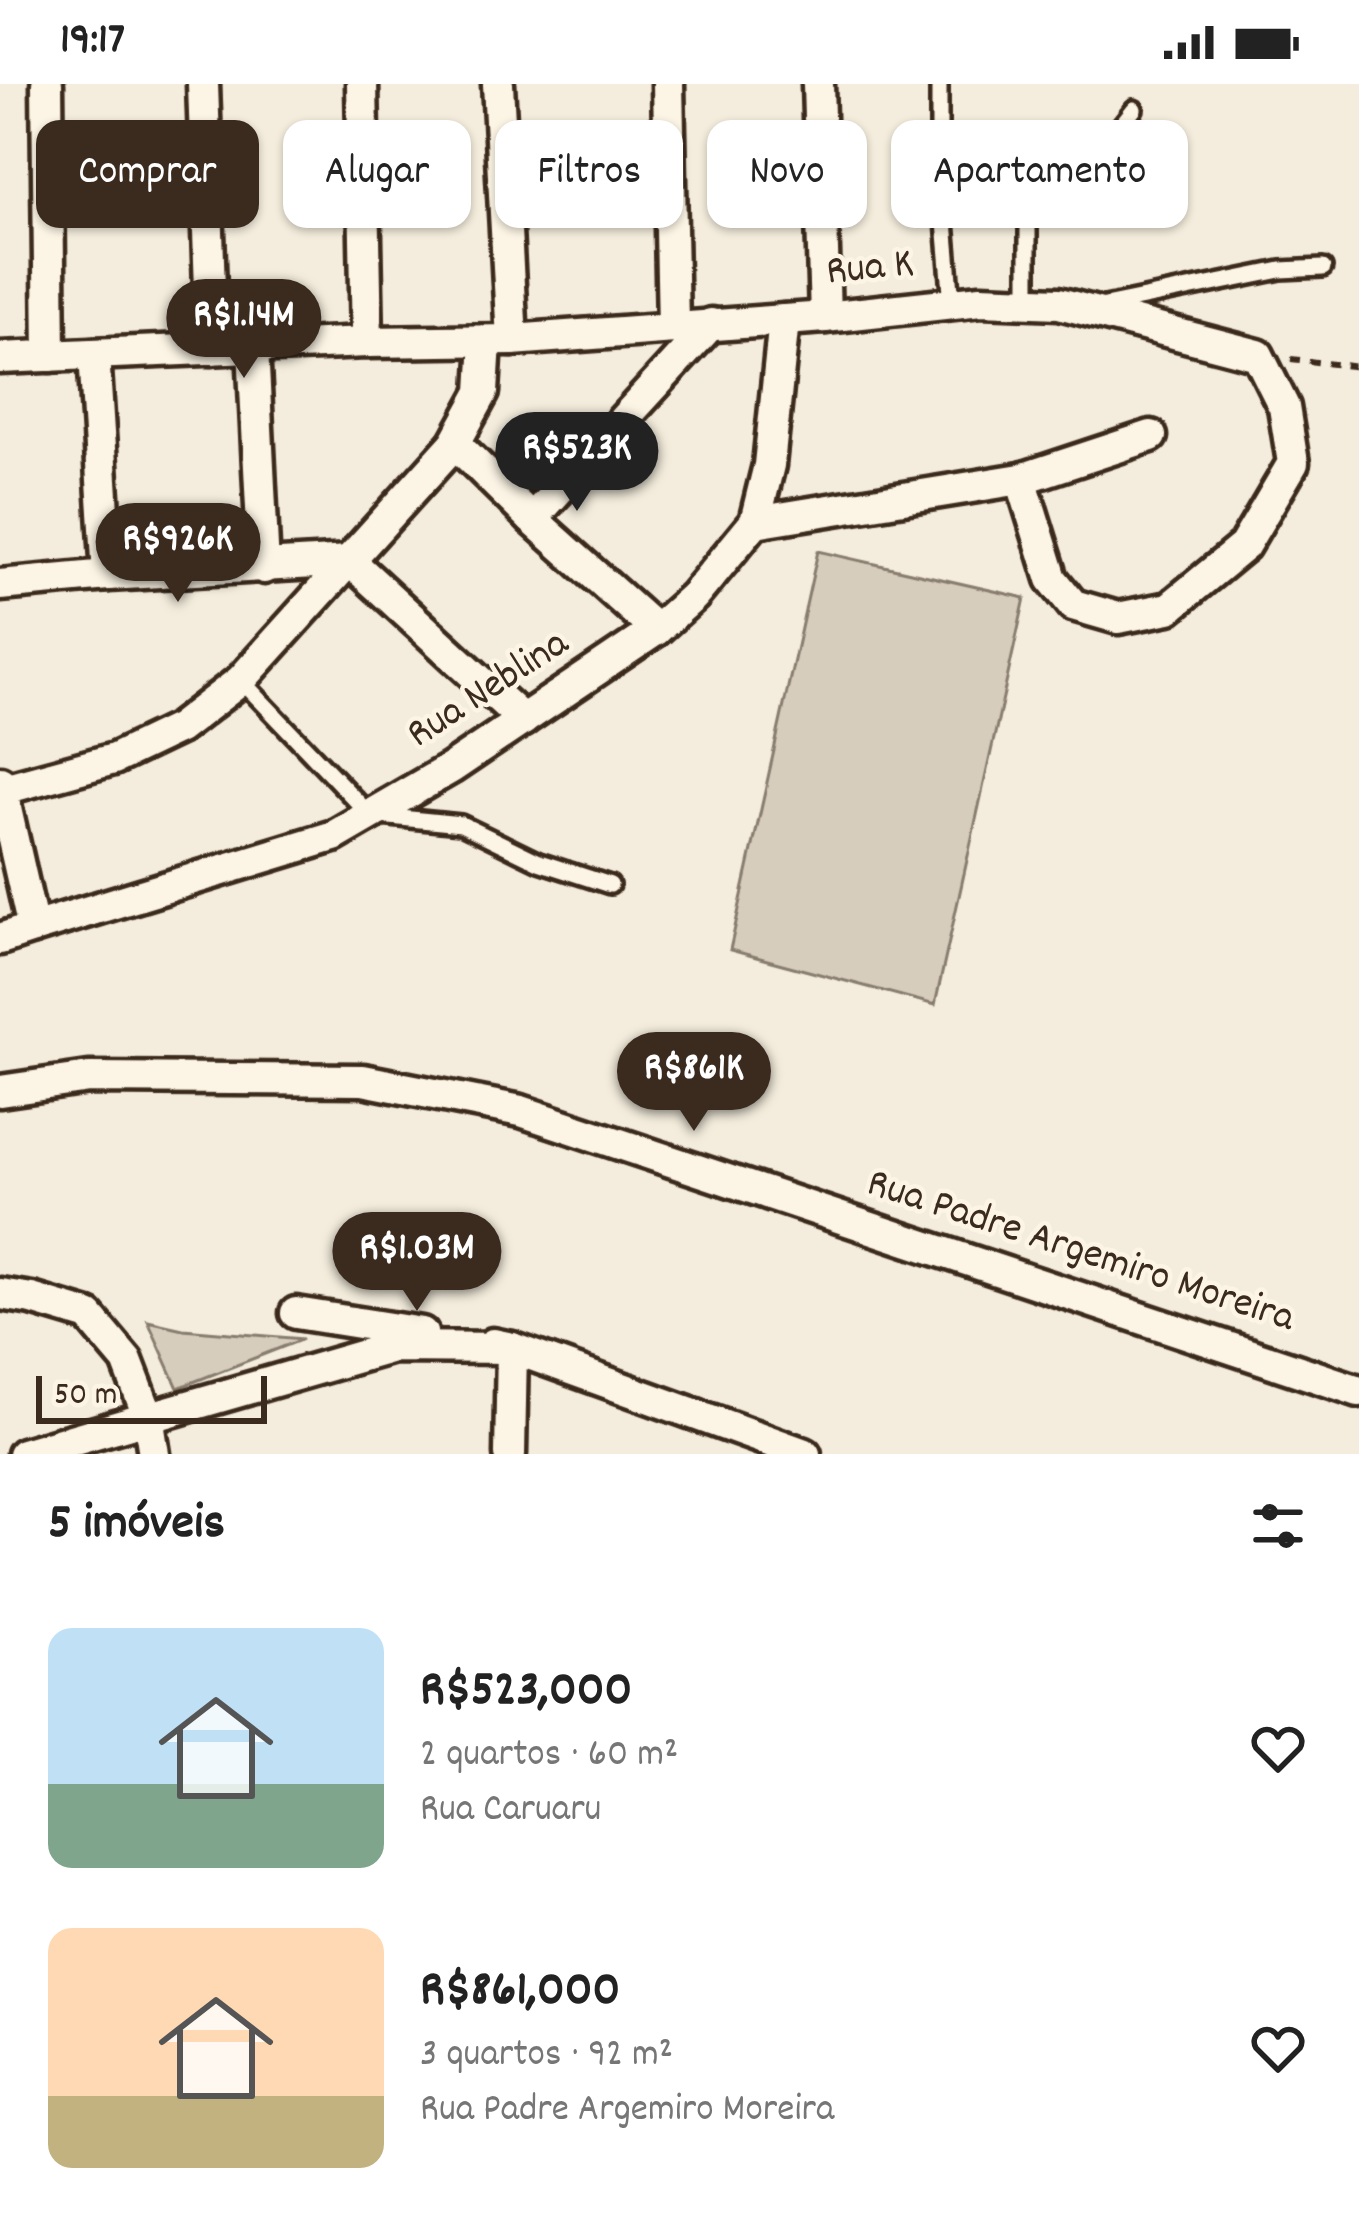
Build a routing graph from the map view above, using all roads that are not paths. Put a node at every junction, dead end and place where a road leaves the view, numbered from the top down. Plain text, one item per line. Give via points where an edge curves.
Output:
1 (47, 84) edge
2 (203, 84) edge
3 (362, 84) edge
4 (498, 84) edge
5 (668, 84) edge
6 (818, 84) edge
7 (939, 84) edge
8 (1134, 109) dead end
9 (1323, 268) dead end
10 (1028, 302) junction
11 (952, 304) junction
12 (1086, 310) junction
13 (825, 317) junction
14 (784, 320) junction
15 (711, 324) junction
16 (673, 326) junction
17 (499, 340) junction
18 (367, 342) junction
19 (253, 347) junction
20 (212, 349) junction
21 (94, 354) junction
22 (50, 356) junction
23 (0, 358) edge
24 (1150, 436) dead end
25 (455, 443) junction
26 (1021, 479) junction
27 (532, 519) junction
28 (754, 522) junction
29 (350, 561) junction
30 (264, 568) junction
31 (108, 575) junction
32 (0, 585) edge
33 (656, 630) junction
34 (241, 680) junction
35 (524, 720) junction
36 (1, 787) edge
37 (370, 815) junction
38 (610, 885) dead end
39 (33, 928) junction
40 (0, 939) edge
41 (0, 1091) edge
42 (0, 1294) edge
43 (296, 1312) dead end
44 (512, 1348) junction
45 (1359, 1391) edge
46 (148, 1416) junction
47 (796, 1452) edge
48 (22, 1454) edge
49 (154, 1454) edge
50 (510, 1454) edge

1 - 22 street
2 - 20 street
3 - 18 street
4 - 17 street
5 - 16 street
6 - 13 street
7 - 11 lane
8 - 10 lane via 1097,156 1052,163 1028,191
9 - 12 lane
10 - 11 street, Rua K
10 - 12 street, Rua K
11 - 13 street, Rua K
12 - 26 street, Rua K via 1258,355 1285,407 1293,463 1244,546 1169,608 1118,618 1073,605 1052,579
13 - 14 street, Rua K
14 - 15 street, Rua K
14 - 28 street, Rua Neblina via 769,465
15 - 16 street, Rua K
15 - 27 street
16 - 17 street, Rua K
17 - 18 street, Rua K
17 - 25 street
18 - 19 street, Rua K
19 - 20 street, Rua K
19 - 30 street
20 - 21 street, Rua K
21 - 22 street, Rua K
21 - 31 street
22 - 23 street, Rua K
24 - 26 street
25 - 27 street
25 - 29 street
26 - 28 street
27 - 33 street
28 - 33 street, Rua Neblina
29 - 30 street
29 - 34 street
29 - 35 street
30 - 31 street
31 - 32 street
33 - 35 street, Rua Neblina
34 - 36 street via 179,728 114,759
34 - 37 lane
35 - 37 street, Rua Neblina
36 - 39 street
37 - 38 lane via 461,824
37 - 39 street, Rua Neblina via 334,836
39 - 40 street, Rua Neblina
41 - 45 street, Rua Padre Argemiro Moreira via 88,1078 363,1080 521,1111
42 - 46 street via 89,1316 128,1361
43 - 44 street
44 - 46 street via 392,1347
44 - 47 street
44 - 50 street
46 - 48 street
46 - 49 street

